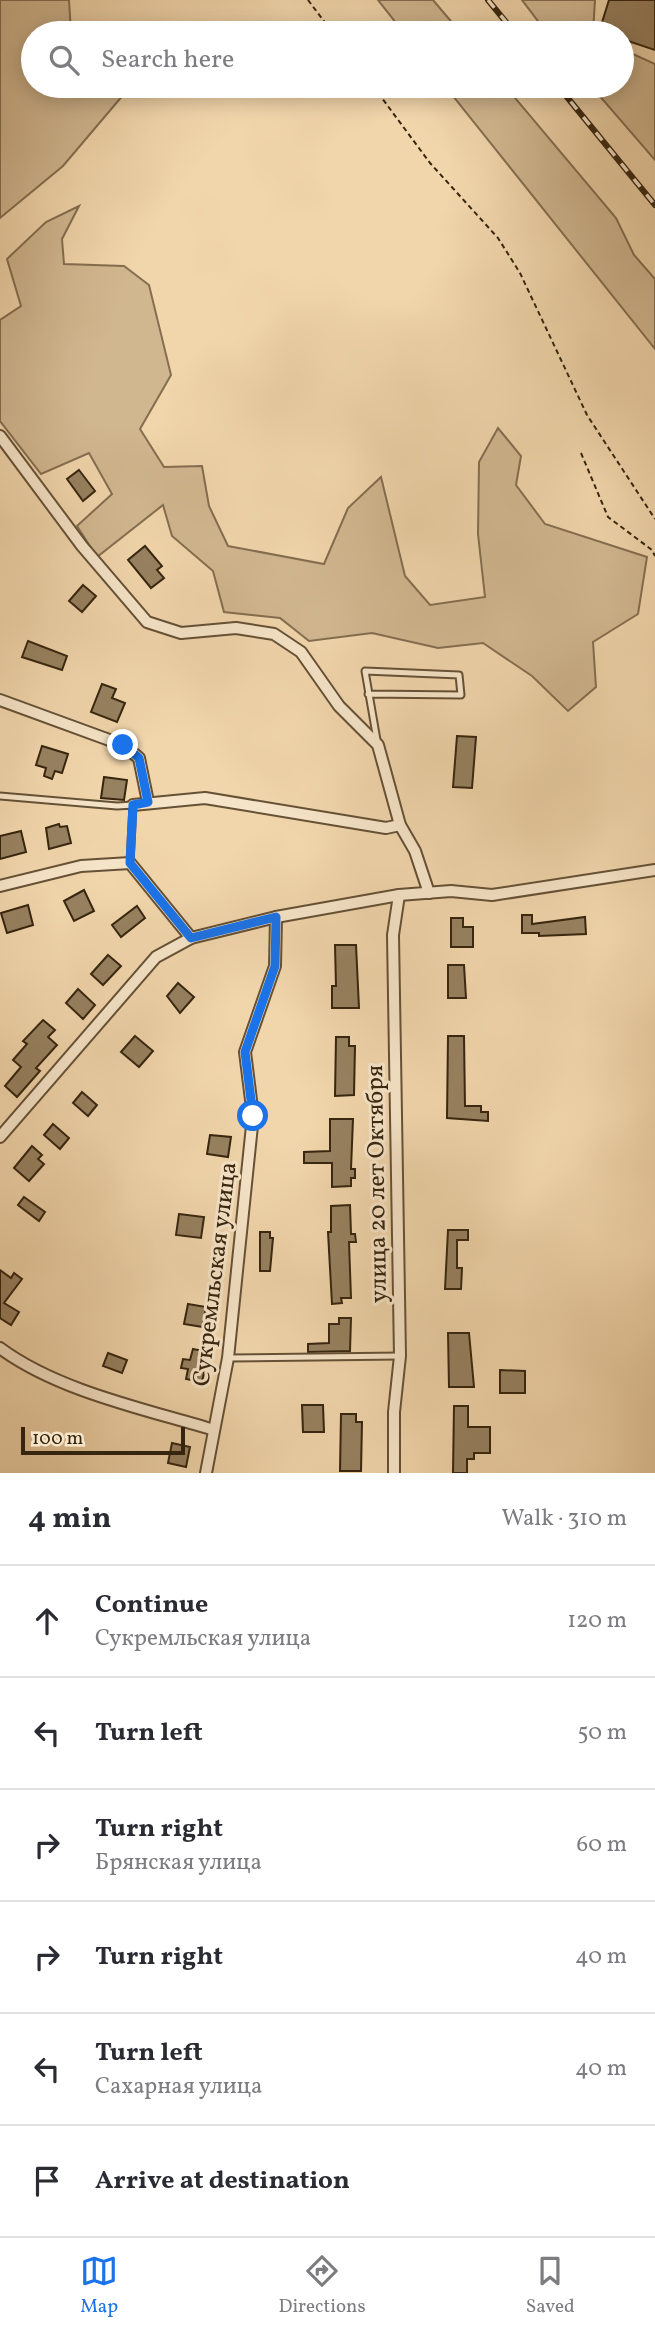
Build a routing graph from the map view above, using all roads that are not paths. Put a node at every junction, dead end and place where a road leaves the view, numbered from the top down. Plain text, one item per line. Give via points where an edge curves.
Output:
1 (0, 436) edge
2 (368, 694) junction
3 (0, 700) edge
4 (378, 745) junction
5 (0, 796) edge
6 (148, 802) junction
7 (133, 805) junction
8 (400, 825) junction
9 (130, 863) junction
10 (655, 870) edge
11 (0, 886) edge
12 (429, 893) junction
13 (399, 895) junction
14 (276, 917) junction
15 (191, 938) junction
16 (0, 1137) edge
17 (0, 1348) edge
18 (400, 1356) junction
19 (228, 1358) junction
20 (214, 1430) junction
21 (206, 1473) edge
22 (394, 1473) edge

1 - 4 street via 82,546 148,622 181,633 236,628 274,634 301,652 339,706
2 - 2 lane via 461,695 459,675 365,671
2 - 4 lane
3 - 6 street via 123,745 139,758
4 - 8 street
5 - 7 lane
6 - 7 street
6 - 8 street via 205,799 386,828
7 - 9 lane
8 - 12 street via 415,851
9 - 11 street via 81,866
9 - 15 street
10 - 12 street via 492,895
12 - 13 street
13 - 14 street
13 - 18 street, улица 20 лет Октября via 393,935
14 - 15 street
14 - 19 street, Сукремльская улица via 275,966 245,1052 253,1116
15 - 16 street via 156,957
17 - 20 street via 22,1365
18 - 19 lane
18 - 22 street, улица 20 лет Октября
19 - 20 street, Сукремльская улица
20 - 21 street, Сукремльская улица

